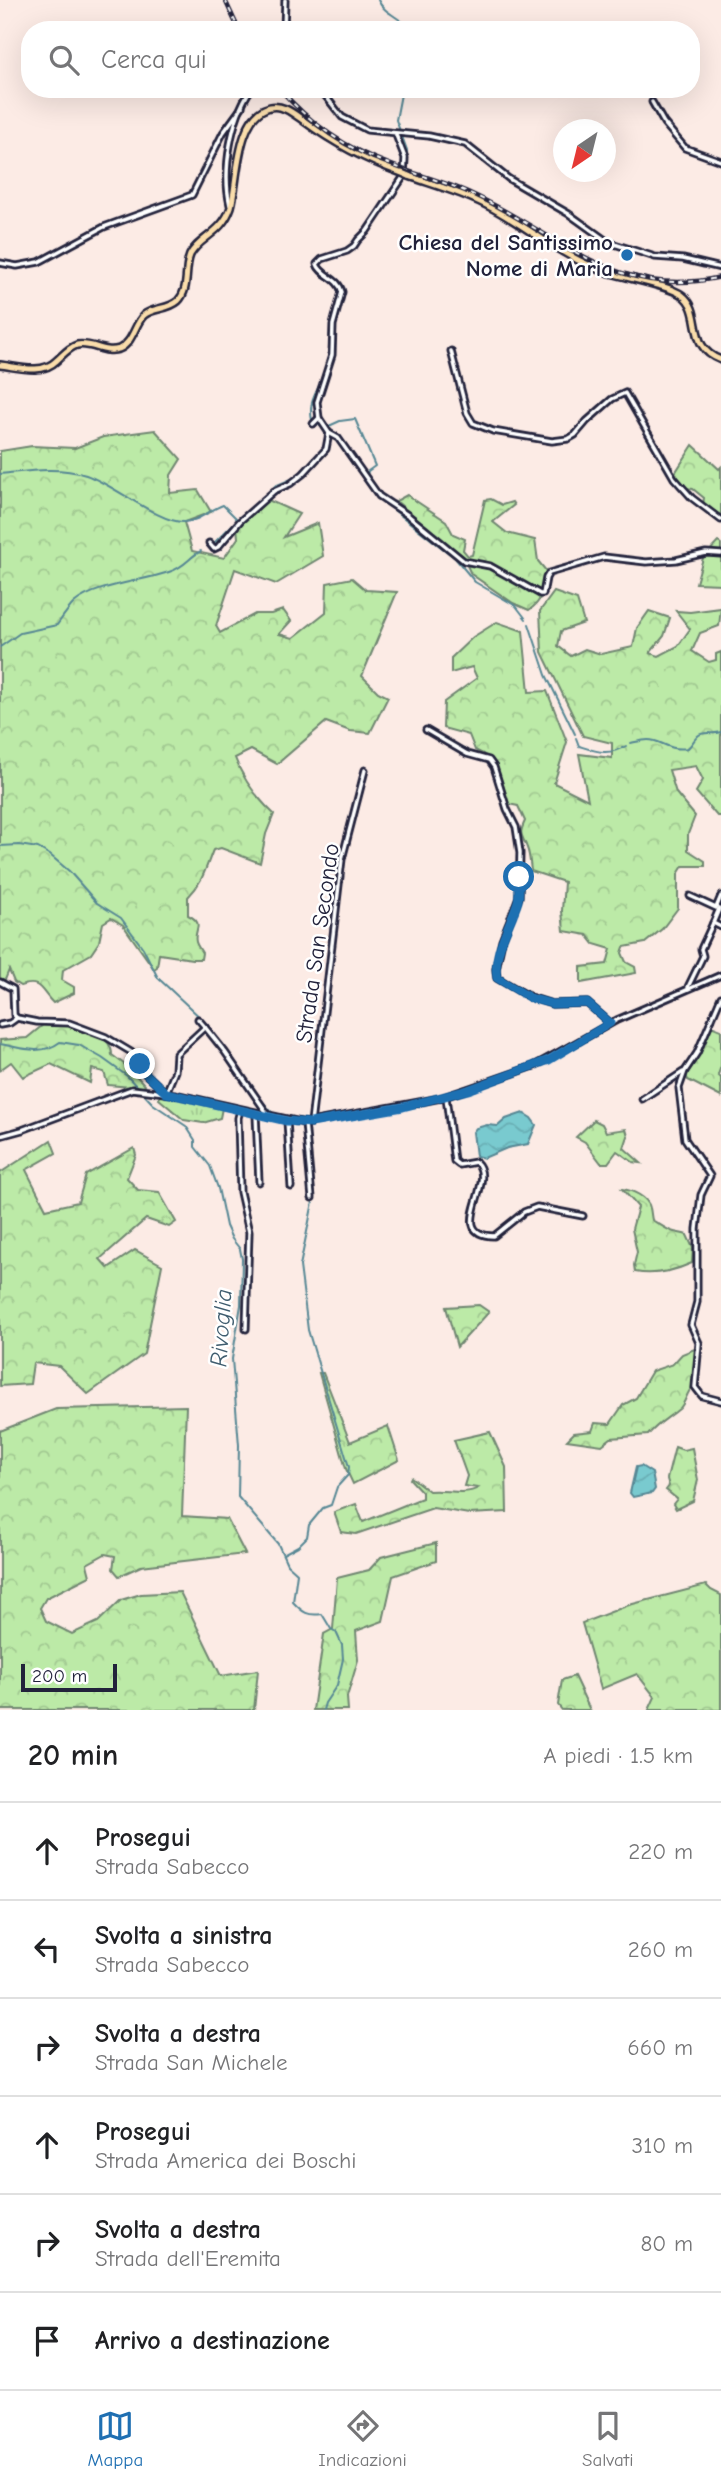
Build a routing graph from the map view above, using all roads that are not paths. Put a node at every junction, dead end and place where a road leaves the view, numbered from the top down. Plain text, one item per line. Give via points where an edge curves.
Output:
1 (285, 0) edge
2 (284, 21) edge
3 (246, 98) edge
4 (327, 98) edge
5 (652, 102) dead end
6 (242, 107) junction
7 (399, 134) junction
8 (721, 161) edge
9 (231, 207) junction
10 (0, 263) edge
11 (721, 268) edge
12 (451, 351) dead end
13 (721, 360) edge
14 (0, 365) edge
15 (329, 433) junction
16 (721, 520) edge
17 (209, 542) dead end
18 (721, 554) edge
19 (426, 730) dead end
20 (365, 770) dead end
21 (690, 896) dead end
22 (721, 896) edge
23 (719, 909) dead end
24 (713, 923) junction
25 (721, 928) edge
26 (721, 975) edge
27 (0, 982) edge
28 (687, 989) junction
29 (721, 997) edge
30 (17, 1018) junction
31 (198, 1019) dead end
32 (610, 1023) junction
33 (0, 1025) edge
34 (205, 1027) junction
35 (685, 1071) junction
36 (166, 1093) junction
37 (446, 1097) junction
38 (642, 1099) dead end
39 (240, 1110) junction
40 (256, 1114) junction
41 (269, 1116) junction
42 (287, 1121) junction
43 (305, 1123) junction
44 (311, 1123) junction
45 (0, 1136) edge
46 (259, 1182) dead end
47 (291, 1187) dead end
48 (312, 1198) dead end
49 (583, 1216) dead end
50 (246, 1329) dead end
51 (721, 1401) edge

1 - 2 street
3 - 6 street
4 - 7 street via 346,121 367,131
5 - 8 street via 685,148
6 - 9 street via 227,158
6 - 10 street via 187,198 104,227 39,262
7 - 11 street via 460,141 509,179 608,242 655,257
7 - 15 street via 404,176 367,231 347,251 317,264 342,292 333,325 332,355 317,402 316,421
9 - 13 main road, bridge via 240,147 255,119 272,107 290,111 348,150 475,200 595,268 680,294 691,307 703,348
9 - 14 main road via 221,226 191,254 181,297 145,314 124,346 106,350 76,346 42,369
12 - 16 street via 467,413 473,423 492,431 568,439 625,393 674,478
15 - 17 street via 326,449 303,474 267,498 218,547 214,549
15 - 18 street via 338,438 374,492 464,561 490,566 543,594 549,573 599,558 646,562
19 - 32 street via 467,754 489,760 516,827 519,897 502,940 497,978 530,998 552,1004 587,1003
20 - 44 street, Strada San Secondo via 342,859
21 - 22 street via 716,908
23 - 24 street
24 - 25 street
24 - 28 street via 701,949 704,956
26 - 28 street
27 - 30 street via 13,989
28 - 32 street
29 - 35 street
30 - 33 street
30 - 36 street via 69,1023 106,1037 136,1057
31 - 34 street
32 - 37 street via 534,1066
34 - 36 street via 176,1054
34 - 41 street
35 - 38 street
35 - 51 street via 679,1094 684,1136 710,1176 701,1195 697,1229 696,1302 691,1325 699,1343 695,1387 702,1396
36 - 39 street
36 - 45 street via 135,1089
37 - 44 street
37 - 49 street via 454,1161 459,1165 474,1162 483,1173 472,1217 481,1234 494,1236 537,1207
39 - 40 street
39 - 50 street via 240,1192 249,1232
40 - 41 street
40 - 46 street
41 - 42 street
42 - 43 street
42 - 47 street
43 - 44 street
43 - 48 street

